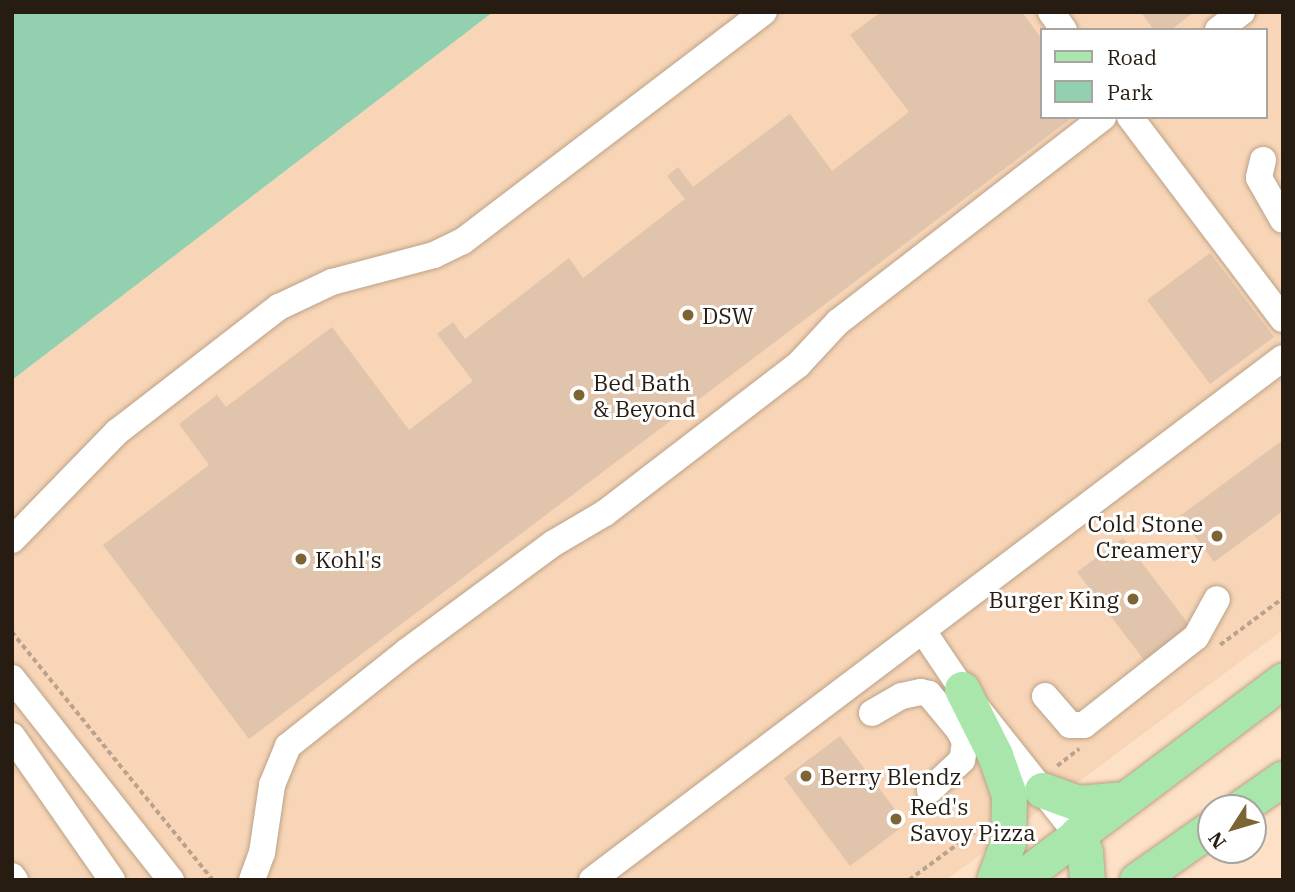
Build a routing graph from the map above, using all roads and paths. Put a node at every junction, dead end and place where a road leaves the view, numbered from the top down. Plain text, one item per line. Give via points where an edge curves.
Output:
1 (764, 12) edge
2 (1051, 12) edge
3 (1242, 12) edge
4 (1063, 28) edge
5 (1221, 28) edge
6 (1100, 119) edge
7 (1132, 119) edge
8 (1263, 160) dead end
9 (1283, 219) edge
10 (1283, 319) edge
11 (1283, 358) edge
12 (12, 540) edge
13 (1217, 599) dead end
14 (923, 631) junction
15 (12, 632) edge
16 (12, 678) edge
17 (1283, 680) edge
18 (962, 689) junction
19 (1045, 696) dead end
20 (872, 713) dead end
21 (12, 736) edge
22 (1283, 778) edge
23 (930, 790) dead end
24 (1042, 790) junction
25 (1260, 794) edge
26 (1124, 799) junction
27 (1011, 808) junction
28 (1077, 834) junction
29 (1197, 838) edge
30 (112, 880) edge
31 (171, 880) edge
32 (213, 880) edge
33 (252, 880) edge
34 (592, 880) edge
35 (909, 880) edge
36 (994, 880) edge
37 (1018, 880) edge
38 (1087, 880) edge
39 (1137, 880) edge

1 - 12 street via 463,241 434,255 323,285 279,307 117,432
2 - 4 street
3 - 5 street
6 - 33 street via 838,322 798,365 604,513 554,543 406,652 288,746 272,785 262,853
7 - 10 street
8 - 9 street via 1259,178
11 - 14 street
13 - 19 street via 1196,637 1084,725 1070,725
14 - 18 street
14 - 34 street
15 - 32 path
16 - 31 street
17 - 26 main road
18 - 24 street
18 - 27 main road via 1004,775
20 - 23 street via 902,696 921,692 929,694 959,730 965,742 962,760
21 - 30 street
22 - 25 main road
24 - 26 main road via 1078,803
24 - 28 street
26 - 28 main road
27 - 35 path
27 - 36 main road via 1008,842
28 - 37 main road
28 - 38 main road via 1085,852
29 - 39 main road

